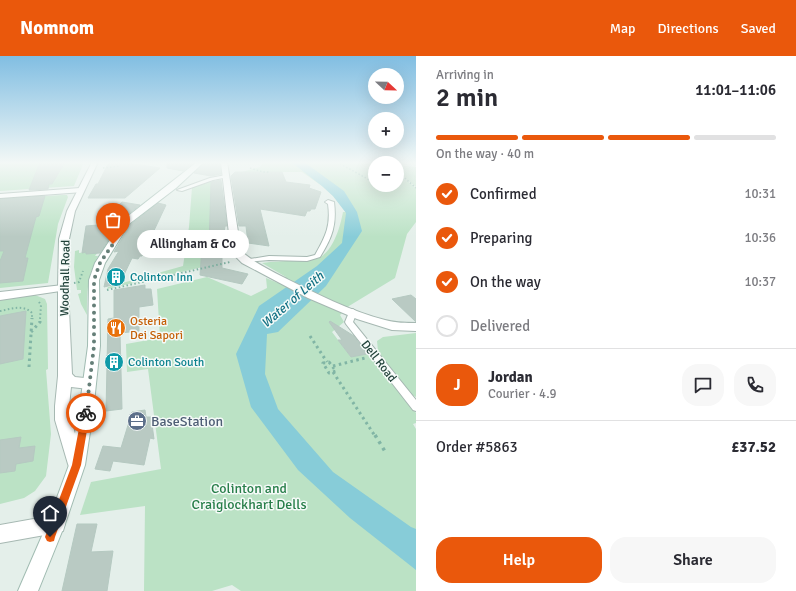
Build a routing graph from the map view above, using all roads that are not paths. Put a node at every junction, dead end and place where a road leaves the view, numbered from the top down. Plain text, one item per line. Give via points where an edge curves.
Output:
1 (82, 187) edge
2 (172, 187) edge
3 (188, 187) edge
4 (228, 187) edge
5 (80, 190) junction
6 (180, 190) dead end
7 (0, 196) edge
8 (328, 202) dead end
9 (246, 261) junction
10 (63, 288) junction
11 (0, 296) edge
12 (353, 312) junction
13 (416, 327) edge
14 (65, 376) junction
15 (89, 382) junction
16 (416, 407) edge
17 (77, 465) junction
18 (56, 524) junction
19 (0, 534) edge
20 (28, 591) edge

1 - 5 street, Woodhall Road
2 - 15 street via 126,222 100,263 94,280 94,346
3 - 6 lane
4 - 9 street via 236,252
5 - 7 street
5 - 10 street, Woodhall Road via 71,211 64,239
8 - 9 lane via 331,202 333,217 332,232 318,256 308,259 269,258
9 - 12 street, Dell Road via 326,302
10 - 11 street
10 - 14 street, Woodhall Road
12 - 13 street, Dell Road via 382,324
12 - 16 lane, Dell Road via 350,322
14 - 15 street via 72,382
14 - 17 street, Woodhall Road via 63,420
15 - 17 street
17 - 18 street
18 - 19 street
18 - 20 street

